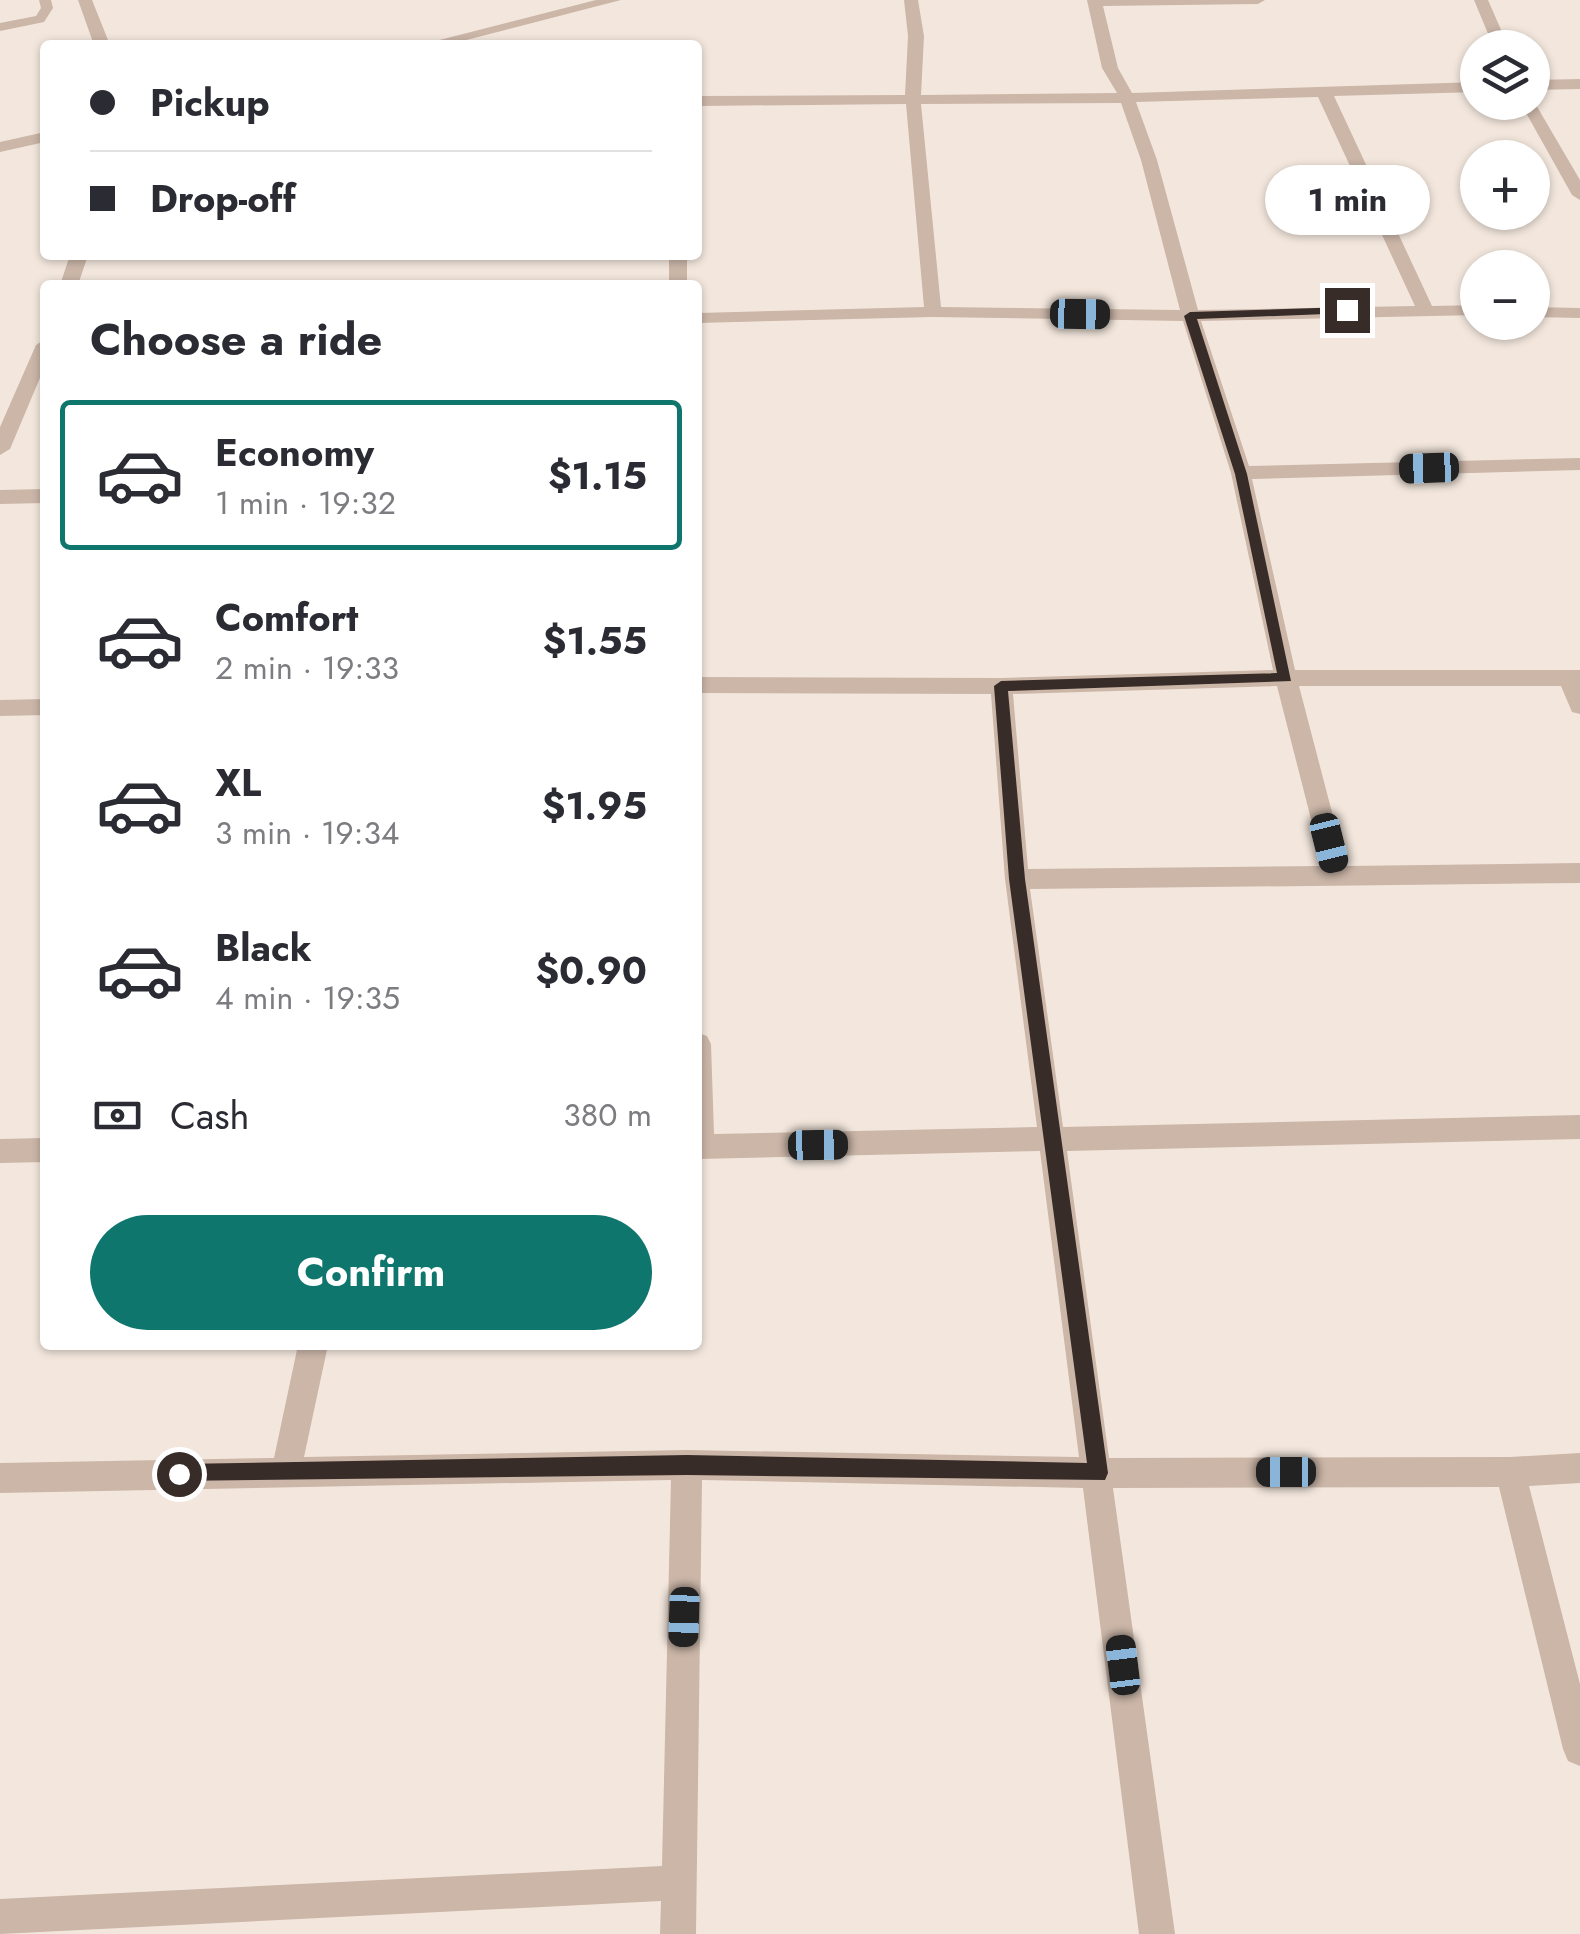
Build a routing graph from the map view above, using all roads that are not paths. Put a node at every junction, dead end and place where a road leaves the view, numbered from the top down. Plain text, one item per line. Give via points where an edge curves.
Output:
1 (45, 0) edge
2 (85, 0) edge
3 (614, 0) edge
4 (911, 0) edge
5 (1258, 0) edge
6 (1481, 0) edge
7 (1094, 1) edge
8 (0, 27) edge
9 (1494, 30) edge
10 (100, 40) edge
11 (449, 40) edge
12 (1580, 84) edge
13 (1550, 85) edge
14 (1460, 88) edge
15 (1324, 92) junction
16 (1127, 98) junction
17 (912, 99) junction
18 (702, 101) edge
19 (1538, 120) edge
20 (40, 138) edge
21 (0, 147) edge
22 (1580, 195) edge
23 (1425, 309) junction
24 (1460, 310) edge
25 (932, 312) junction
26 (1550, 312) edge
27 (1580, 313) edge
28 (1190, 316) junction
29 (702, 318) edge
30 (40, 357) edge
31 (0, 449) edge
32 (1580, 464) edge
33 (1241, 474) junction
34 (40, 496) edge
35 (0, 497) edge
36 (1286, 678) junction
37 (1574, 678) edge
38 (702, 685) edge
39 (1001, 686) junction
40 (40, 706) edge
41 (1580, 706) edge
42 (0, 708) edge
43 (1580, 873) edge
44 (1337, 876) junction
45 (1017, 879) junction
46 (1580, 1128) edge
47 (1052, 1142) junction
48 (702, 1147) edge
49 (40, 1150) edge
50 (0, 1151) edge
51 (312, 1350) edge
52 (687, 1465) junction
53 (1580, 1468) edge
54 (286, 1472) junction
55 (1510, 1472) junction
56 (1098, 1473) junction
57 (0, 1478) edge
58 (1580, 1749) edge
59 (677, 1884) junction
60 (0, 1917) edge
61 (678, 1934) edge
62 (1158, 1934) edge

1 - 8 lane via 40,19
2 - 10 street
3 - 11 street
4 - 17 street
5 - 7 street
6 - 9 street
7 - 16 street via 1110,68
12 - 13 street
14 - 15 street
15 - 16 street
15 - 23 street
16 - 17 street
16 - 28 street
17 - 18 street
17 - 25 street
19 - 22 street
20 - 21 street
23 - 24 street
23 - 28 street
25 - 28 street
25 - 29 street
26 - 27 street
28 - 33 street
30 - 31 street
32 - 33 street
33 - 36 street
34 - 35 street
36 - 37 street
36 - 39 street
36 - 44 street
37 - 41 street
38 - 39 street
39 - 45 street
40 - 42 street
43 - 44 street
44 - 45 street
45 - 47 street
46 - 47 street
47 - 48 street
47 - 56 street
49 - 50 street
51 - 54 street
52 - 54 street
52 - 56 street
52 - 59 street
53 - 55 street
54 - 57 street
55 - 56 street
55 - 58 street
56 - 62 street
59 - 60 street
59 - 61 street

